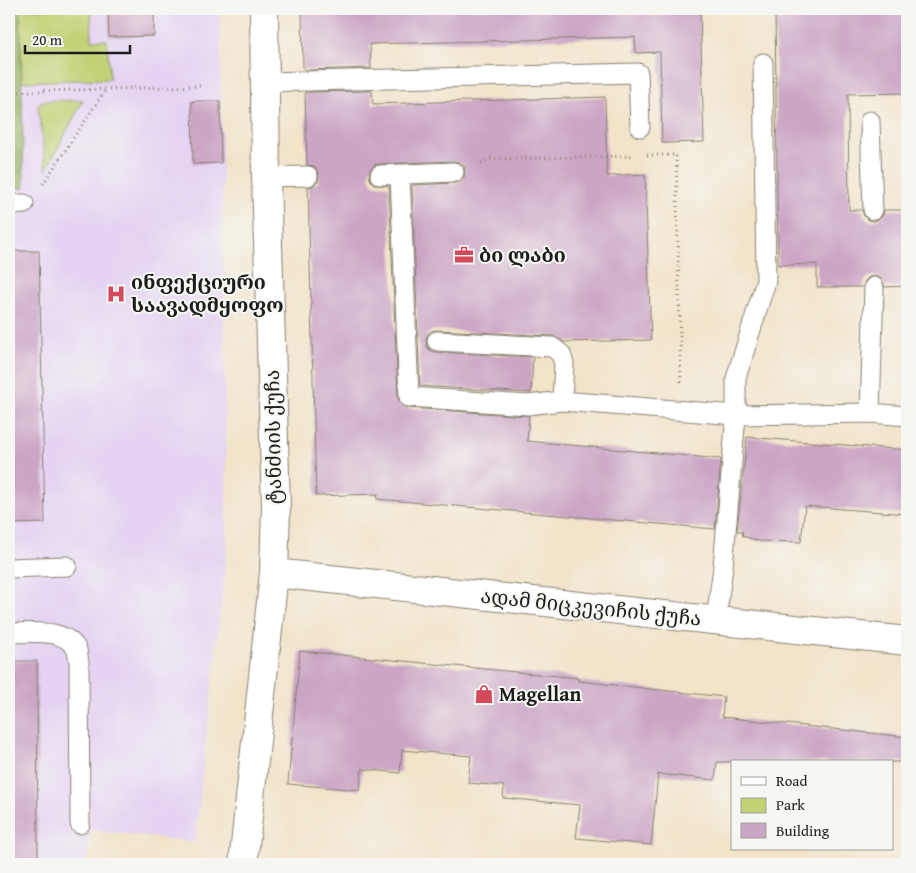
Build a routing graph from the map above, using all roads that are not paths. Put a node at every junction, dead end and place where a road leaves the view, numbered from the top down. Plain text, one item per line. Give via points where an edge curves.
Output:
1 (264, 9) edge
2 (763, 63) dead end
3 (265, 82) junction
4 (870, 121) dead end
5 (640, 127) dead end
6 (454, 172) road end
7 (400, 174) junction
8 (380, 175) dead end
9 (308, 176) dead end
10 (266, 177) junction
11 (873, 210) dead end
12 (874, 287) dead end
13 (437, 341) dead end
14 (562, 401) junction
15 (870, 413) junction
16 (736, 415) junction
17 (907, 416) edge
18 (68, 566) dead end
19 (9, 568) edge
20 (274, 573) junction
21 (716, 620) junction
22 (9, 633) edge
23 (907, 641) edge
24 (80, 824) dead end
25 (243, 864) edge

1 - 3 main road, ტანძიის ქუჩა
2 - 16 lane via 766,281 736,378
3 - 5 lane via 638,73
3 - 10 main road, ტანძიის ქუჩა
4 - 11 lane
6 - 7 lane
7 - 8 lane
7 - 14 lane via 409,396 528,405
9 - 10 lane
10 - 20 main road, ტანძიის ქუჩა via 276,507
12 - 15 lane
13 - 14 lane via 552,348 561,354 564,364
14 - 16 lane
15 - 16 lane
15 - 17 lane
16 - 21 lane
18 - 19 lane
20 - 21 main road, ადამ მიცკევიჩის ქუჩა
20 - 25 main road, ტანძიის ქუჩა
21 - 23 main road, ადამ მიცკევიჩის ქუჩა
22 - 24 lane via 48,633 67,639 77,650

